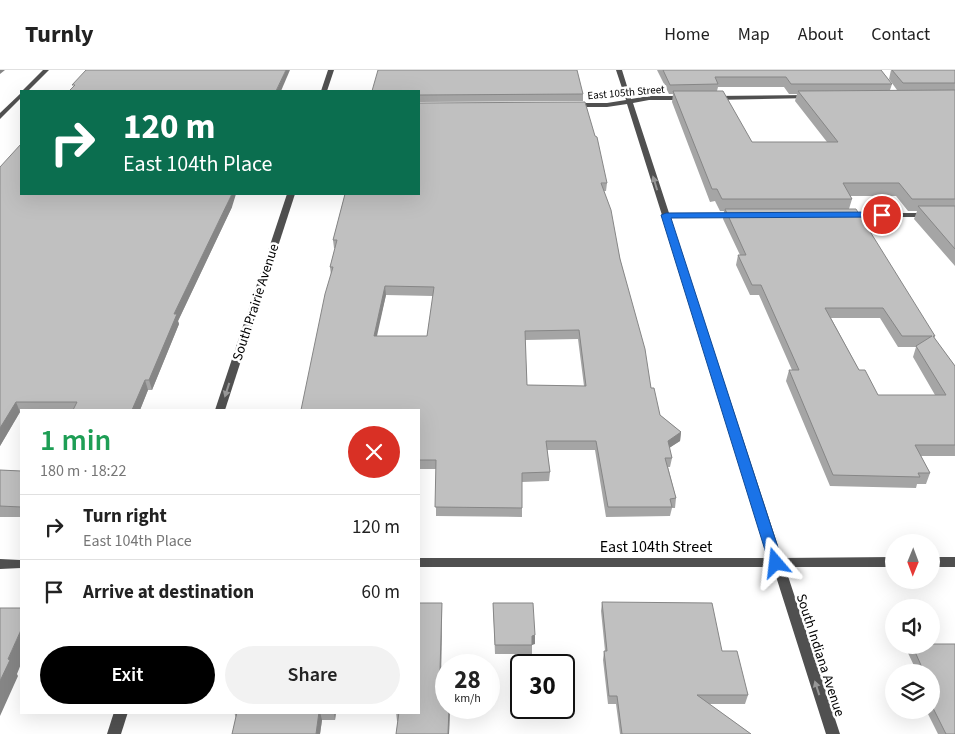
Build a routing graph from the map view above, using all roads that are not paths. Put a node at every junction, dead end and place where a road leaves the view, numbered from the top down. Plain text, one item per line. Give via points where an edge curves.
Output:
1 (46, 70) edge
2 (331, 70) edge
3 (619, 70) edge
4 (26, 90) edge
5 (324, 90) edge
6 (20, 96) edge
7 (821, 97) edge
8 (692, 98) edge
9 (702, 98) edge
10 (630, 101) junction
11 (0, 106) edge
12 (11, 106) junction
13 (20, 106) edge
14 (563, 106) edge
15 (0, 117) edge
16 (291, 195) edge
17 (666, 215) junction
18 (747, 215) edge
19 (834, 215) edge
20 (937, 215) edge
21 (220, 409) edge
22 (885, 562) edge
23 (940, 562) edge
24 (955, 562) edge
25 (420, 563) edge
26 (776, 563) junction
27 (0, 564) edge
28 (20, 564) edge
29 (120, 714) edge
30 (114, 734) edge
31 (833, 734) edge

1 - 4 street
2 - 5 street
3 - 10 street, South Indiana Avenue
6 - 12 street
7 - 9 street
8 - 10 street, East 105th Street
10 - 14 street, East 105th Street via 607,106
17 -> 10 street, South Indiana Avenue
11 - 12 street
12 - 13 street
12 - 15 street
16 -> 21 street, South Prairie Avenue
17 - 18 street
17 - 26 street, South Indiana Avenue
19 - 20 street
22 - 26 street, East 104th Street
23 - 24 street
25 - 26 street, East 104th Street
31 -> 26 street, South Indiana Avenue
27 - 28 street
29 - 30 street

